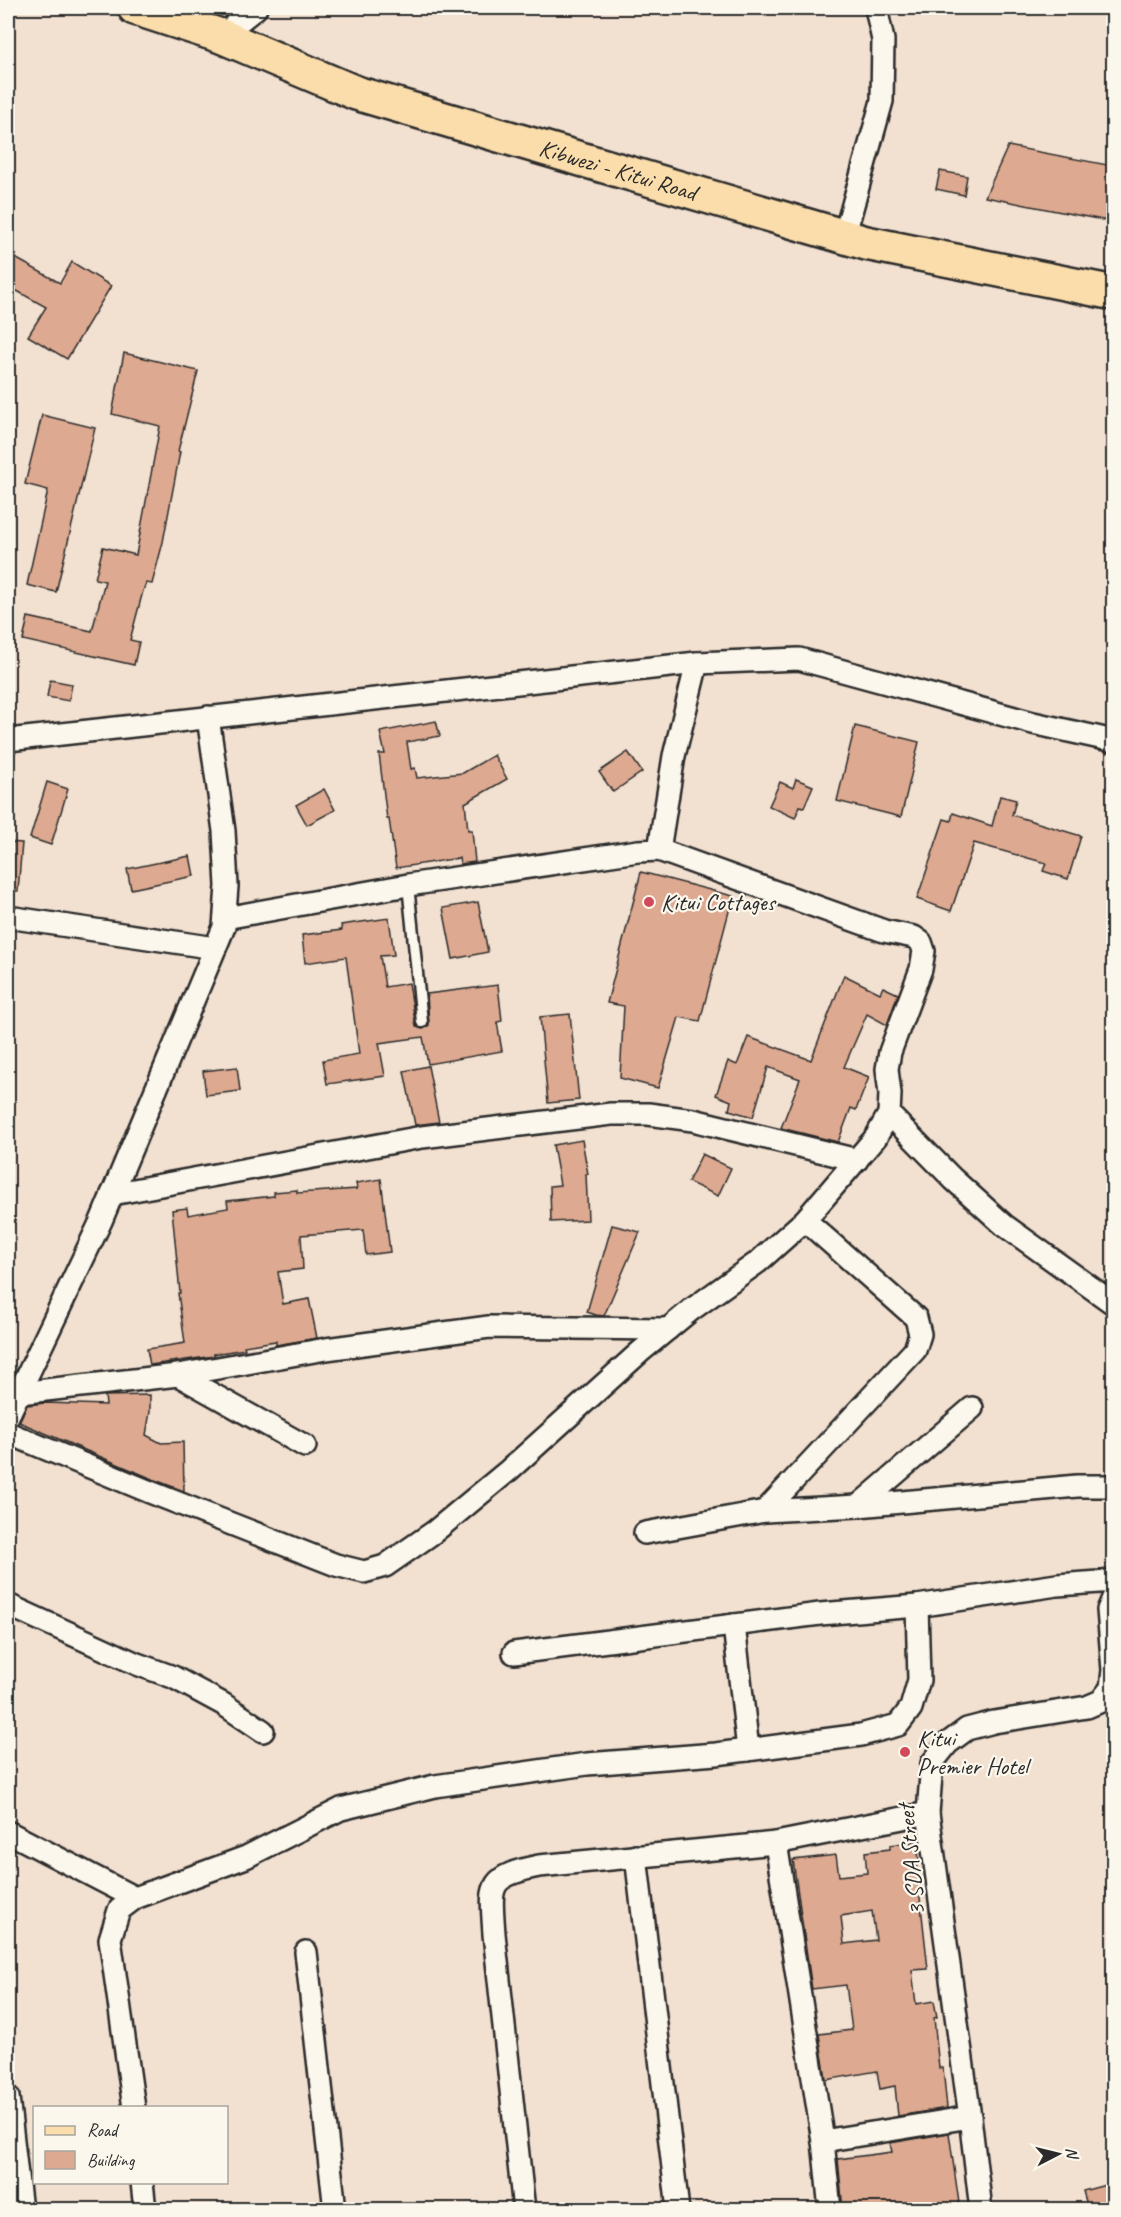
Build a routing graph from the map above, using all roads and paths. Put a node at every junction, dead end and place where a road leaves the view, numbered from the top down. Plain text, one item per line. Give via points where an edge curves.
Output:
1 (135, 8) edge
2 (256, 8) edge
3 (876, 8) edge
4 (221, 36) junction
5 (844, 237) junction
6 (1113, 293) edge
7 (697, 663) junction
8 (208, 717) junction
9 (8, 740) edge
10 (1113, 741) edge
11 (659, 850) junction
12 (408, 885) junction
13 (8, 917) edge
14 (225, 918) junction
15 (215, 948) junction
16 (422, 1022) dead end
17 (889, 1114) junction
18 (856, 1160) junction
19 (112, 1194) junction
20 (805, 1220) junction
21 (1113, 1304) edge
22 (668, 1329) junction
23 (178, 1375) junction
24 (19, 1393) junction
25 (972, 1408) dead end
26 (8, 1416) edge
27 (8, 1433) edge
28 (305, 1446) dead end
29 (1113, 1486) edge
30 (858, 1506) junction
31 (765, 1511) junction
32 (645, 1533) dead end
33 (1113, 1581) edge
34 (1113, 1596) edge
35 (8, 1605) edge
36 (917, 1606) junction
37 (734, 1625) junction
38 (514, 1653) dead end
39 (263, 1731) dead end
40 (748, 1750) junction
41 (928, 1814) junction
42 (8, 1832) edge
43 (776, 1843) junction
44 (636, 1856) junction
45 (135, 1898) junction
46 (306, 1952) dead end
47 (8, 2097) edge
48 (134, 2106) edge
49 (970, 2117) junction
50 (823, 2141) junction
51 (142, 2184) edge
52 (21, 2210) edge
53 (145, 2210) edge
54 (336, 2210) edge
55 (524, 2210) edge
56 (678, 2210) edge
57 (830, 2210) edge
58 (981, 2210) edge

1 - 4 main road, Kibwezi - Kitui Road
2 - 4 street
3 - 5 street via 883,40 882,101
4 - 5 main road, Kibwezi - Kitui Road via 356,93
5 - 6 main road, Kibwezi - Kitui Road
7 - 8 street
7 - 10 street via 800,659
7 - 11 street via 674,756
8 - 9 street
8 - 14 street via 224,831 228,886
11 - 12 street
11 - 17 street via 921,942 921,969 890,1052
12 - 14 street
12 - 16 lane
13 - 15 street
14 - 15 street
15 - 19 street
17 - 18 street
17 - 21 street via 1004,1225
18 - 19 street via 693,1120 611,1114 422,1137
18 - 20 street
19 - 24 street
20 - 22 street via 758,1262
20 - 31 street via 916,1318 921,1334 915,1350
22 - 23 street via 489,1327 326,1349
22 - 27 street via 434,1532 385,1566 364,1572 326,1561
23 - 24 street
23 - 28 street
24 - 26 street
25 - 30 street
29 - 30 street
30 - 31 street
31 - 32 street
33 - 36 street via 1057,1585
34 - 41 street, 3 SDA Street via 1108,1610 1111,1689 1101,1701 1087,1707 967,1729 948,1743 932,1763
35 - 39 street via 173,1677
36 - 37 street
36 - 40 street via 919,1680 911,1708 897,1725 861,1735
37 - 38 street
37 - 40 street
40 - 45 street via 587,1764 435,1786 341,1809 246,1857
41 - 43 street
41 - 49 street, 3 SDA Street
42 - 45 street
43 - 44 street
43 - 50 street
44 - 55 street via 514,1871 495,1884 492,1894
44 - 56 street
45 - 48 street via 119,1910 111,1939
46 - 54 street
47 - 52 street
49 - 50 street
49 - 58 street, 3 SDA Street
50 - 57 street
51 - 53 street

